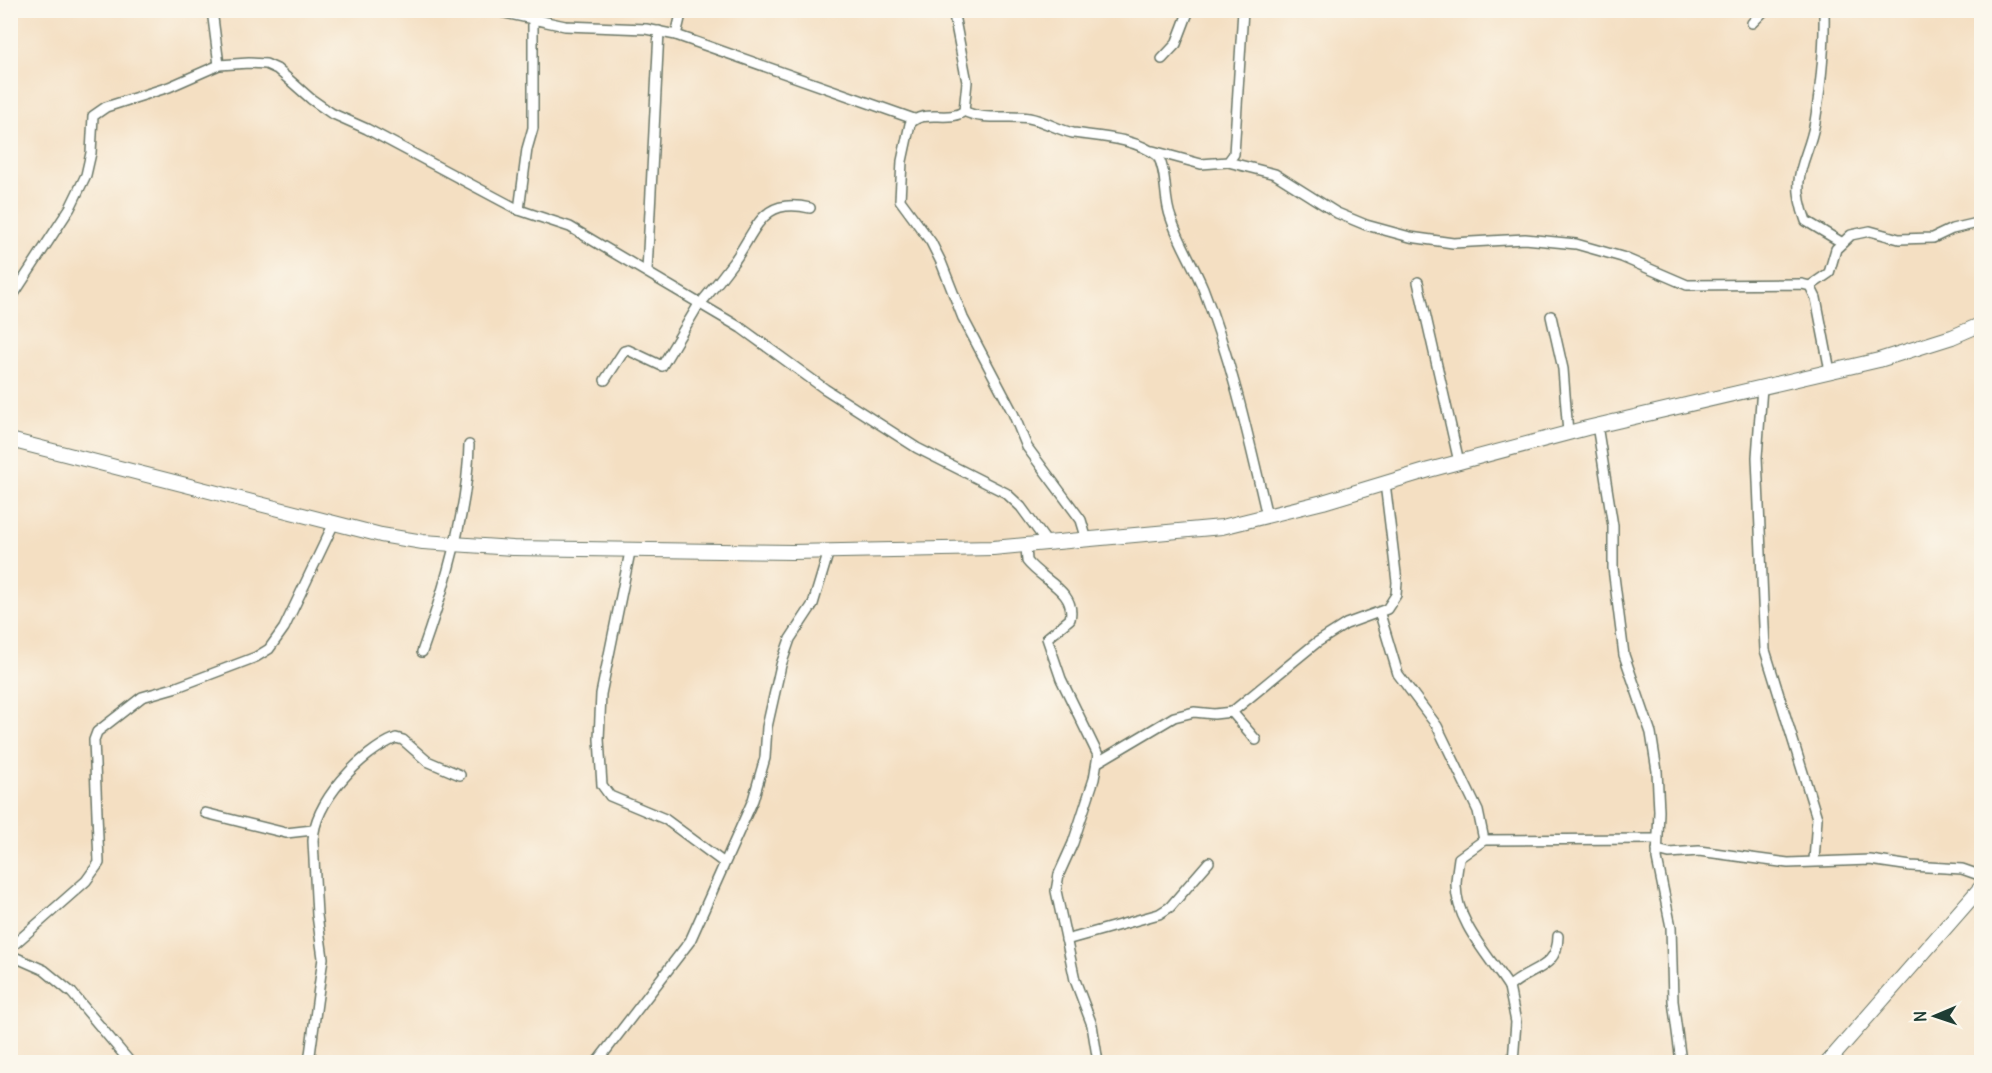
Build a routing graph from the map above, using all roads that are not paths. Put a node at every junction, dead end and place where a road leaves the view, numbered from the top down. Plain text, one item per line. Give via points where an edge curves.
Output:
1 (212, 10) edge
2 (491, 10) edge
3 (682, 10) edge
4 (953, 10) edge
5 (1190, 10) edge
6 (1243, 10) edge
7 (1766, 10) edge
8 (1824, 10) edge
9 (533, 21) junction
10 (1752, 23) dead end
11 (659, 31) junction
12 (676, 35) junction
13 (1162, 59) dead end
14 (219, 65) junction
15 (964, 111) junction
16 (914, 119) junction
17 (1151, 150) junction
18 (1174, 157) junction
19 (1228, 162) junction
20 (1165, 180) junction
21 (810, 208) dead end
22 (519, 210) junction
23 (1982, 222) edge
24 (1841, 242) junction
25 (647, 271) junction
26 (1418, 282) dead end
27 (1810, 286) junction
28 (10, 300) edge
29 (700, 304) junction
30 (1551, 316) dead end
31 (1982, 324) edge
32 (1830, 371) junction
33 (605, 380) dead end
34 (1762, 387) junction
35 (1597, 425) junction
36 (1568, 433) junction
37 (10, 440) edge
38 (469, 445) dead end
39 (1459, 462) junction
40 (1384, 483) junction
41 (1267, 516) junction
42 (334, 523) junction
43 (1087, 540) junction
44 (453, 544) junction
45 (1048, 544) junction
46 (1026, 546) junction
47 (828, 551) junction
48 (630, 552) junction
49 (1380, 614) junction
50 (422, 652) dead end
51 (1232, 712) junction
52 (1256, 740) dead end
53 (1098, 762) junction
54 (460, 775) dead end
55 (206, 813) dead end
56 (313, 830) junction
57 (1657, 839) junction
58 (1484, 840) junction
59 (1657, 850) junction
60 (1814, 861) junction
61 (723, 862) junction
62 (1209, 862) dead end
63 (1982, 876) edge
64 (1982, 886) edge
65 (1558, 936) dead end
66 (1066, 940) junction
67 (10, 948) edge
68 (10, 955) edge
69 (1509, 987) junction
70 (130, 1062) edge
71 (309, 1062) edge
72 (597, 1062) edge
73 (1098, 1062) edge
74 (1513, 1062) edge
75 (1681, 1062) edge
76 (1827, 1062) edge

1 - 14 street
2 - 9 street
3 - 12 street
4 - 15 street via 967,82
5 - 13 street via 1176,44
6 - 19 street via 1234,154
7 - 10 street
8 - 24 street via 1815,123 1800,167 1799,186 1806,220
9 - 11 street
9 - 22 street via 533,128
11 - 12 street
11 - 25 street
12 - 16 street
14 - 22 street via 266,64 278,69 331,113
14 - 28 street via 169,87 106,107 93,116 86,175 70,208
15 - 16 street
15 - 17 street via 981,116 1029,118 1073,133 1092,134
16 - 43 street via 902,161 900,200 931,242 963,318 1027,447 1081,520
17 - 18 street
17 - 20 street via 1162,163
18 - 19 street via 1201,164
18 - 20 street
19 - 27 street via 1275,174 1321,206 1410,237 1453,243 1525,239 1576,244 1622,257 1688,285
20 - 41 street via 1170,216 1219,332 1257,465
21 - 29 street via 791,204 762,218
22 - 25 street via 570,226
23 - 24 street via 1933,238 1899,239 1861,232
24 - 27 street via 1829,273
25 - 29 street
26 - 39 street
27 - 32 street via 1816,298
29 - 33 street via 662,366 628,350
29 - 45 street via 918,448 1006,493
30 - 36 street via 1563,369
31 - 32 main road via 1879,360
32 - 34 main road
34 - 35 main road
34 - 60 street via 1757,457 1765,650 1816,818
35 - 36 main road
35 - 57 street via 1613,525 1613,568 1624,655 1651,733 1657,771
36 - 39 main road
37 - 42 main road
38 - 44 street via 466,492
39 - 40 main road
40 - 41 main road
40 - 49 street via 1397,582 1393,603
41 - 43 main road via 1222,527
42 - 44 main road via 381,535
42 - 67 street via 284,628 269,648 256,657 142,697 97,732 94,740 99,863 86,881
43 - 45 main road
44 - 48 main road
44 - 50 street
45 - 46 main road
46 - 47 main road
46 - 53 street via 1025,556 1031,567 1062,592 1071,606 1070,619 1047,638
47 - 48 main road
47 - 61 street via 813,604 790,639 781,665 767,727 765,758 753,800
48 - 61 street via 602,694 602,785 610,796 666,819
49 - 51 street via 1346,624 1316,643
49 - 58 street via 1398,674 1437,726 1478,811
51 - 52 street
51 - 53 street via 1194,712 1174,717
53 - 66 street via 1059,874 1056,891
54 - 56 street via 427,761 396,738 356,764 322,808
55 - 56 street via 286,833
56 - 71 street via 323,958
57 - 58 street
57 - 59 street
58 - 69 street via 1459,858 1456,887 1461,911 1471,931
59 - 60 street via 1670,854 1699,851 1788,863
59 - 75 street via 1671,927 1673,1001
60 - 63 street via 1870,861 1962,869
61 - 72 street via 690,941
62 - 66 street via 1170,907 1159,914
64 - 76 main road
65 - 69 street via 1553,958
66 - 73 street via 1075,980 1092,1025
68 - 70 street via 44,970 72,993
69 - 74 street via 1516,1022

